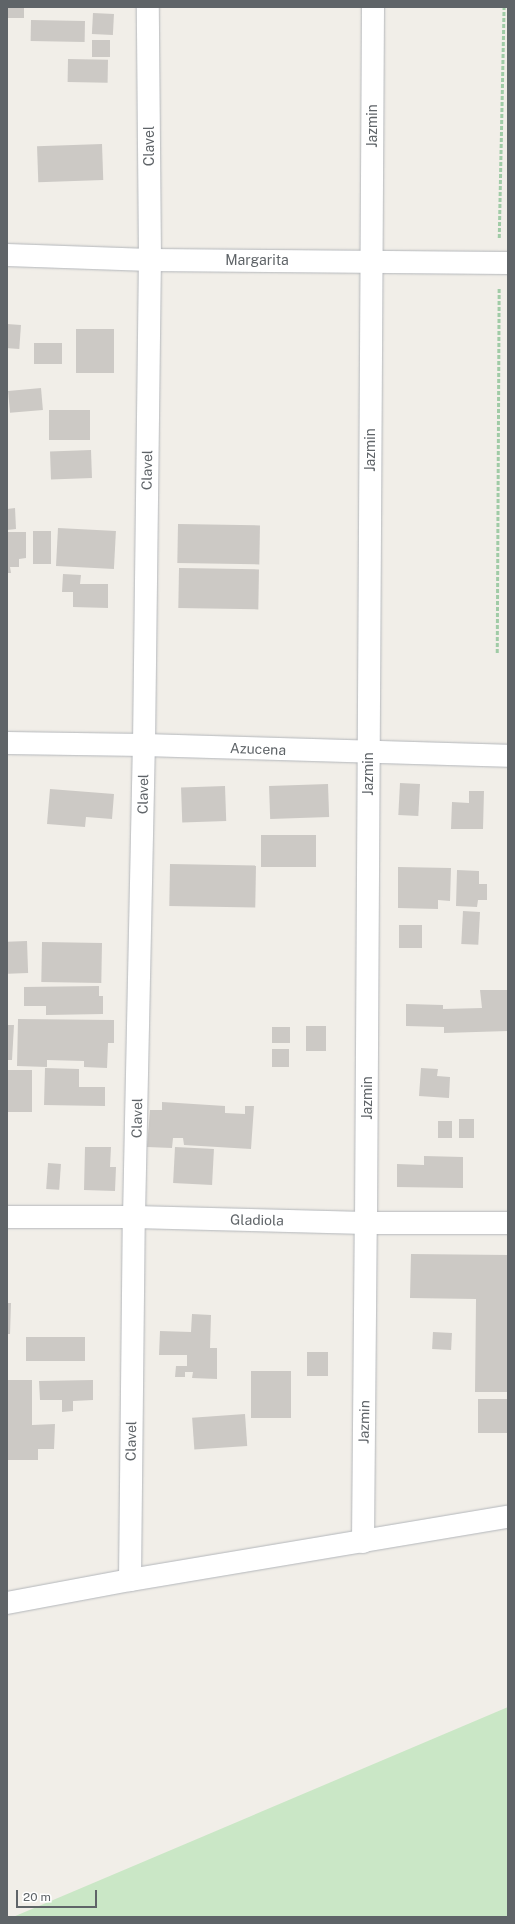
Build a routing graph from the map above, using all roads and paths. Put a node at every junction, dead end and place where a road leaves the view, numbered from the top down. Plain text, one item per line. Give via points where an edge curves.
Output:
1 (148, 7) edge
2 (373, 7) edge
3 (504, 7) edge
4 (7, 255) edge
5 (150, 260) junction
6 (371, 261) junction
7 (503, 263) edge
8 (497, 653) dead end
9 (7, 743) edge
10 (144, 745) junction
11 (368, 752) junction
12 (508, 756) edge
13 (7, 1217) edge
14 (134, 1217) junction
15 (366, 1223) junction
16 (508, 1223) edge
17 (508, 1517) edge
18 (363, 1542) junction
19 (130, 1580) junction
20 (7, 1603) edge

1 - 5 street, Clavel
2 - 6 street, Jazmin
3 - 7 path
4 - 5 street, Margarita
5 - 6 street, Margarita
5 - 10 street, Clavel
6 - 7 street, Margarita
6 - 11 street, Jazmin
7 - 8 path
9 - 10 street, Azucena
10 - 11 street, Azucena
10 - 14 street, Clavel
11 - 12 street, Azucena
11 - 15 street, Jazmin
13 - 14 street, Gladiola
14 - 15 street, Gladiola
14 - 19 street, Clavel
15 - 16 street, Gladiola
15 - 18 street, Jazmin
17 - 18 street
18 - 19 street
19 - 20 street

